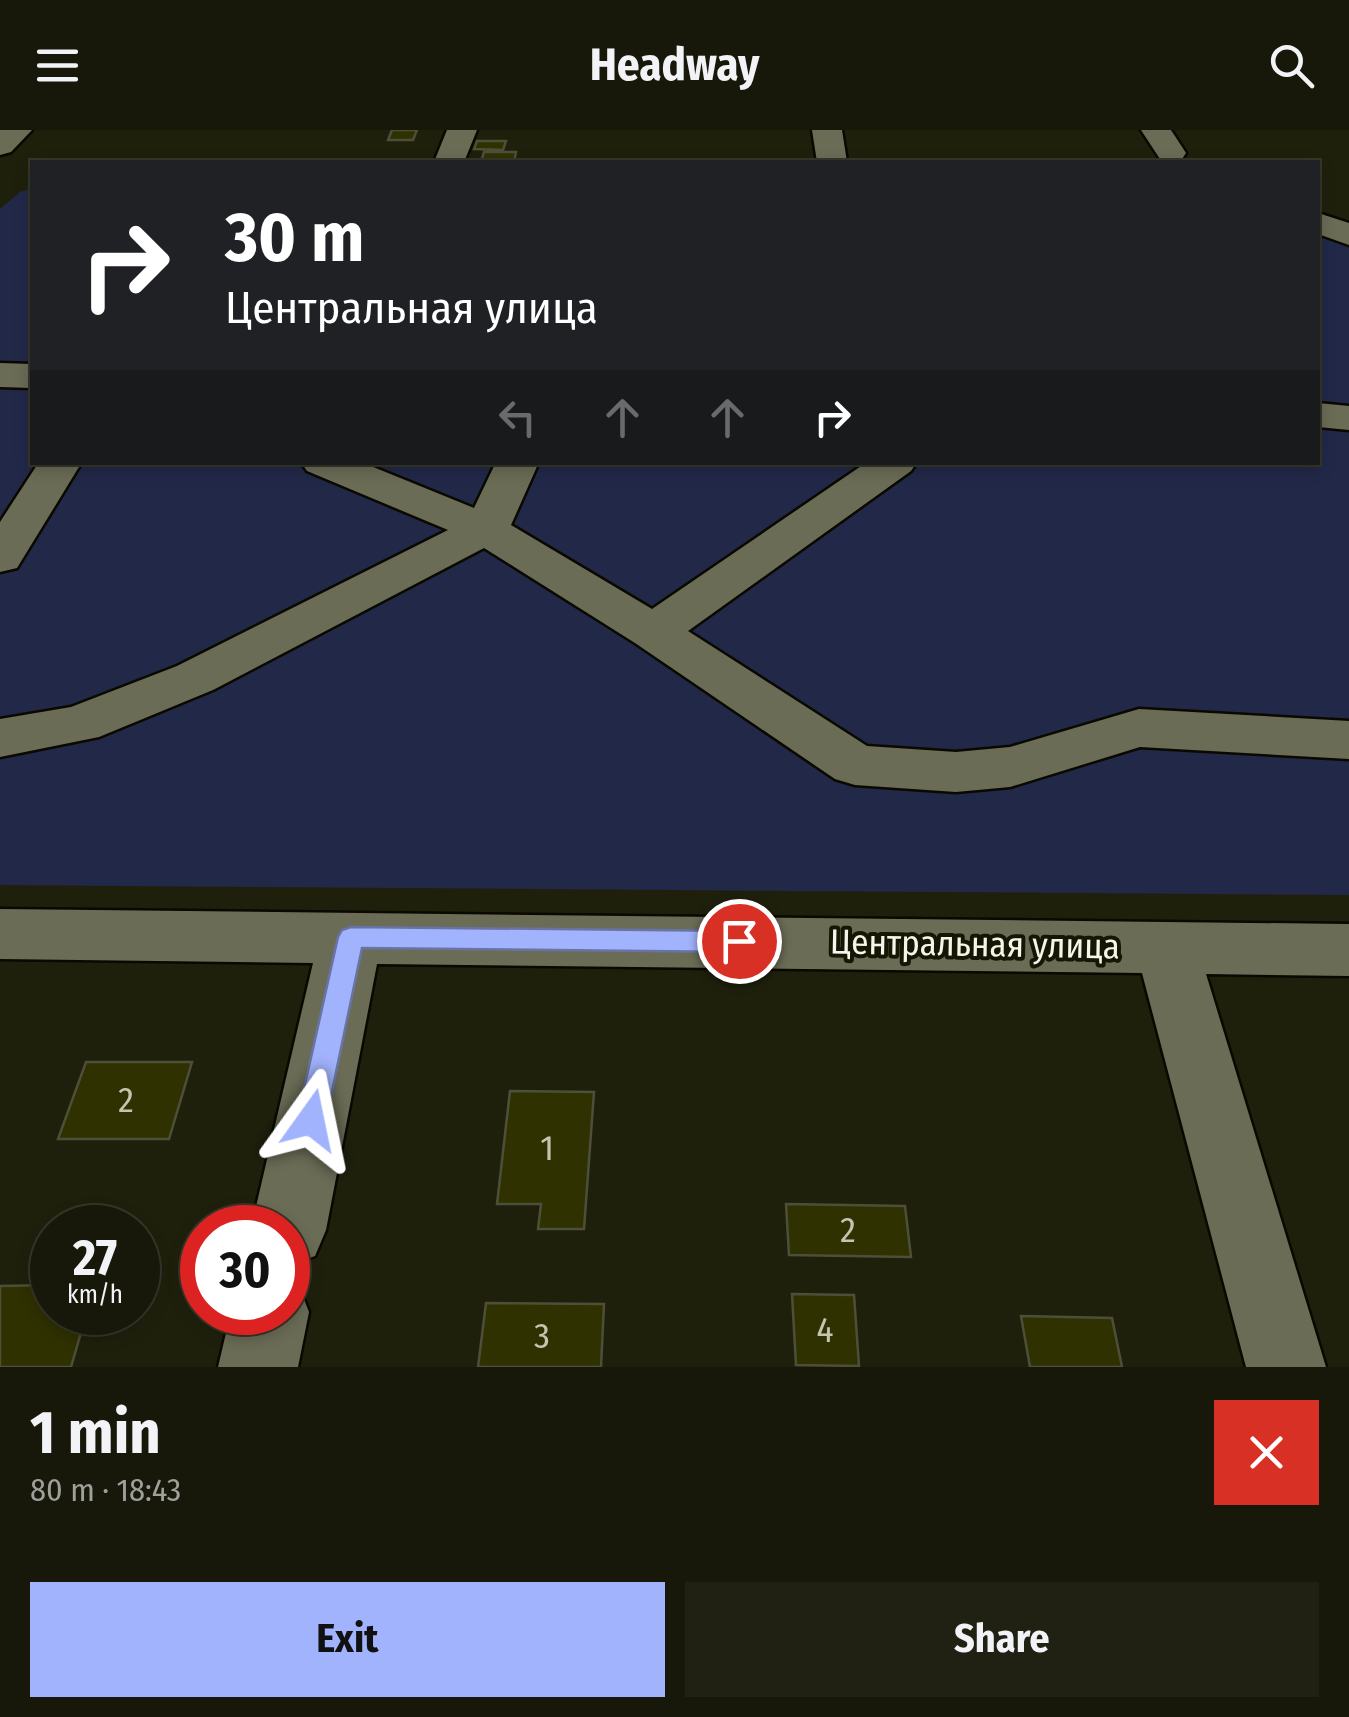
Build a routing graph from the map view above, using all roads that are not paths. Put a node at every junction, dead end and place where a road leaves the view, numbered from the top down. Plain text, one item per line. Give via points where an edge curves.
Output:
1 (16, 130) edge
2 (462, 130) edge
3 (827, 130) edge
4 (0, 146) edge
5 (450, 160) edge
6 (832, 160) edge
7 (1320, 224) edge
8 (1349, 235) edge
9 (0, 375) edge
10 (30, 376) edge
11 (1320, 414) edge
12 (1349, 418) edge
13 (59, 465) edge
14 (329, 465) edge
15 (517, 465) edge
16 (892, 465) edge
17 (486, 528) junction
18 (0, 558) edge
19 (653, 632) junction
20 (0, 738) edge
21 (1349, 740) edge
22 (0, 934) edge
23 (351, 937) junction
24 (1166, 946) junction
25 (1349, 950) edge
26 (293, 1205) edge
27 (265, 1335) edge
28 (258, 1367) edge
29 (1286, 1367) edge

1 - 4 street
2 - 5 street
3 - 6 street
7 - 8 street
9 - 10 street
11 - 12 street
13 - 18 street
14 - 17 street
15 - 17 street
16 - 19 street
17 - 19 street
17 - 20 street via 196,678 80,724
19 - 21 street via 855,765 956,772 1010,766 1138,728
22 - 23 street, Центральная улица
23 - 24 street, Центральная улица
23 - 26 street
24 - 25 street, Центральная улица
24 - 29 street
27 - 28 street

